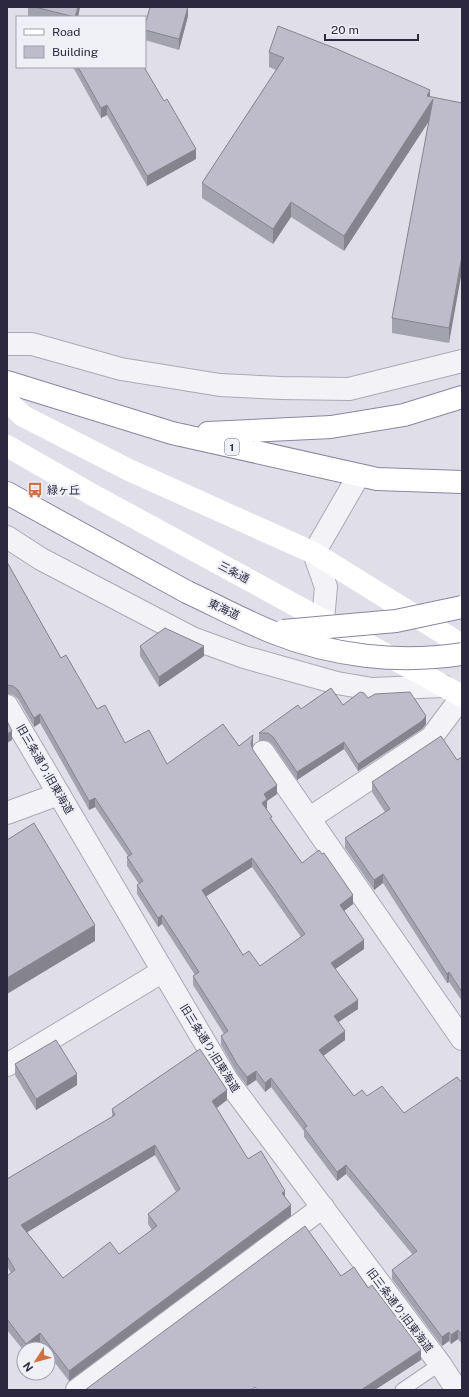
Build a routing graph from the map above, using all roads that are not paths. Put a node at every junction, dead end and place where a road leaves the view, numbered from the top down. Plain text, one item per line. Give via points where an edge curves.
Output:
1 (7, 344) edge
2 (462, 361) edge
3 (7, 382) edge
4 (462, 397) edge
5 (7, 401) edge
6 (172, 433) junction
7 (7, 446) edge
8 (359, 475) junction
9 (462, 482) edge
10 (7, 492) edge
11 (7, 537) edge
12 (314, 554) junction
13 (462, 607) edge
14 (323, 620) junction
15 (272, 632) junction
16 (462, 645) edge
17 (462, 654) edge
18 (455, 693) edge
19 (7, 706) edge
20 (264, 752) dead end
21 (59, 794) junction
22 (7, 813) edge
23 (310, 818) junction
24 (163, 971) junction
25 (462, 1039) edge
26 (7, 1065) edge
27 (323, 1207) junction
28 (440, 1364) junction
29 (77, 1390) edge
30 (402, 1390) edge
31 (457, 1390) edge

1 - 2 street via 32,344 122,368 220,385 281,388 349,389
3 - 6 main road, 1
4 - 6 main road via 404,415 331,427 230,433
5 - 12 main road via 23,416 129,470
6 - 8 main road, 1
7 - 14 main road, 三条通
8 - 9 main road, 1 via 377,480
8 - 12 street
10 - 15 main road, 東海道, bridge via 187,592
11 - 18 street via 41,559 192,638 244,657 337,683 372,689
12 - 14 street via 326,587
12 - 16 main road
13 - 15 main road, bridge via 396,621
14 - 18 main road, 三条通
15 - 17 main road, 東海道, bridge via 332,650 388,659 439,658
18 - 23 street via 456,706 431,738
19 - 21 street, 旧三条通り;旧東海道
20 - 23 street
21 - 22 street
21 - 24 street, 旧三条通り;旧東海道
23 - 25 street
24 - 26 street
24 - 27 street, 旧三条通り;旧東海道 via 227,1080
27 - 28 street, 旧三条通り;旧東海道
27 - 29 street
28 - 30 lane
28 - 31 street, 旧三条通り;旧東海道

